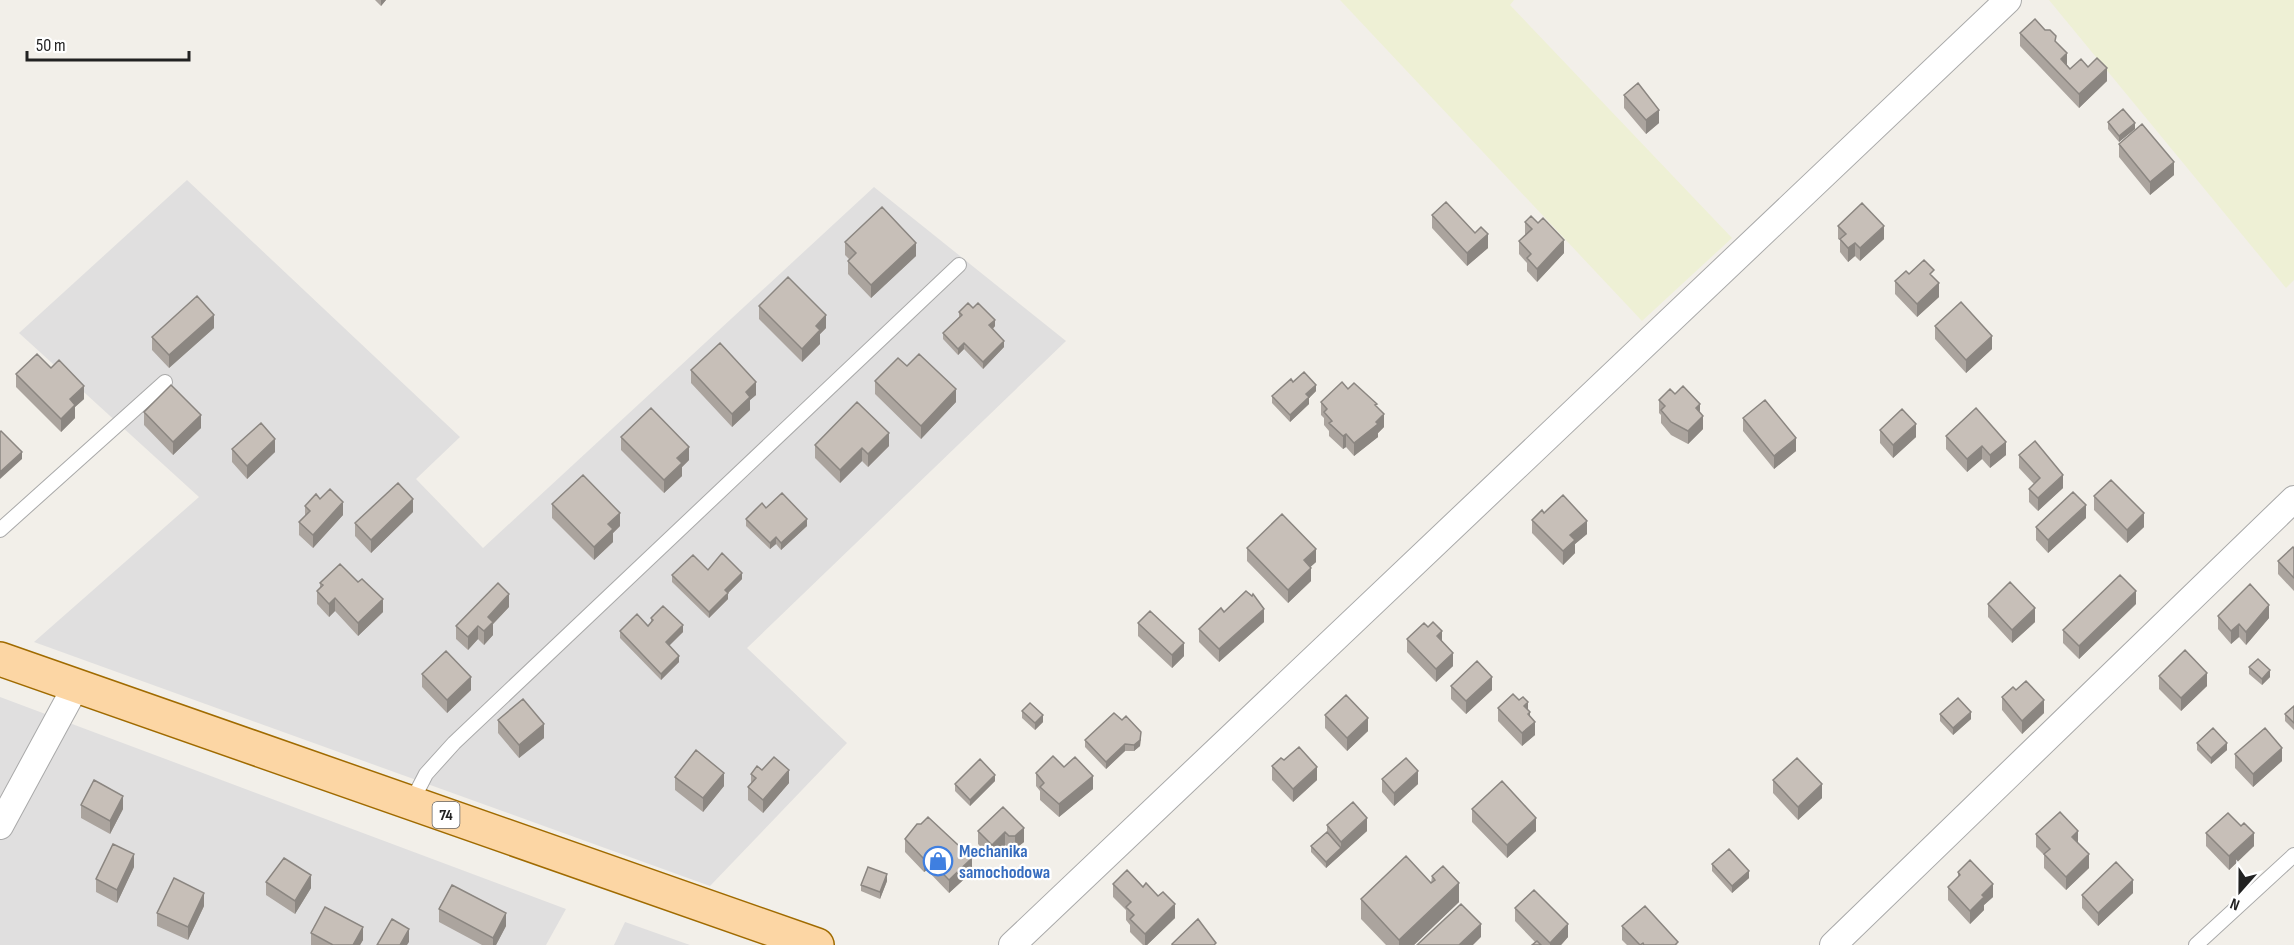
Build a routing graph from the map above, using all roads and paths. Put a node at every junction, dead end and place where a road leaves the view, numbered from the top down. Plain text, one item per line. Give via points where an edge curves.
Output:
1 (2008, 0) edge
2 (959, 265) dead end
3 (165, 382) dead end
4 (2294, 499) edge
5 (0, 530) edge
6 (0, 659) edge
7 (76, 686) junction
8 (411, 803) junction
9 (0, 826) edge
10 (2294, 855) edge
11 (817, 945) edge
12 (1012, 945) edge
13 (1833, 945) edge
14 (2196, 945) edge

1 - 12 street
2 - 8 lane via 454,743 426,774
3 - 5 lane
4 - 13 street
6 - 7 main road, 74
7 - 8 main road, 74
7 - 9 street
8 - 11 main road, 74
10 - 14 lane

